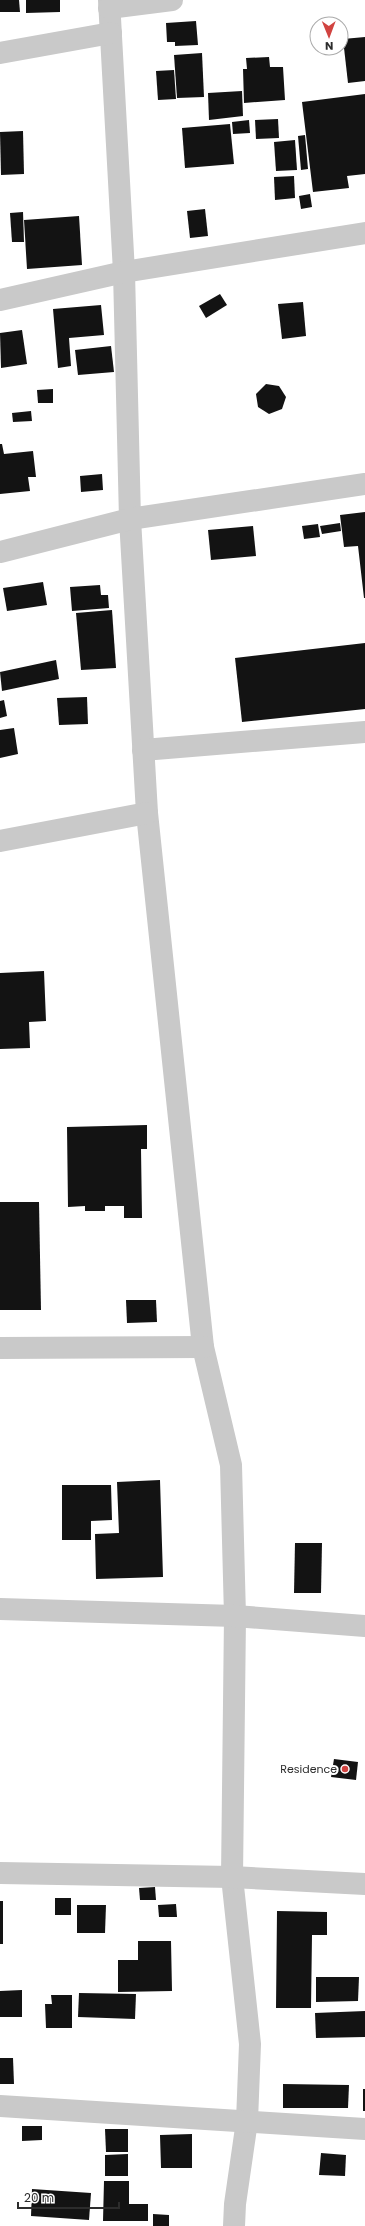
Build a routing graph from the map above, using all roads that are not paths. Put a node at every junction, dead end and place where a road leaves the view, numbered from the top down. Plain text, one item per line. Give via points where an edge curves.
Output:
1 (172, 0) edge
2 (109, 4) edge
3 (111, 33) junction
4 (0, 53) edge
5 (365, 233) edge
6 (124, 272) junction
7 (0, 300) edge
8 (365, 484) edge
9 (130, 519) junction
10 (0, 552) edge
11 (365, 732) edge
12 (143, 750) junction
13 (146, 813) junction
14 (0, 841) edge
15 (202, 1347) junction
16 (0, 1348) edge
17 (0, 1609) edge
18 (235, 1616) junction
19 (365, 1626) edge
20 (0, 1873) edge
21 (232, 1877) junction
22 (365, 1884) edge
23 (0, 2106) edge
24 (247, 2121) junction
25 (365, 2129) edge
26 (234, 2226) edge

1 - 2 street
2 - 3 street
3 - 4 street
3 - 6 street
5 - 6 street
6 - 7 street
6 - 9 street
8 - 9 street
9 - 10 street
9 - 12 street
11 - 12 street
12 - 13 street
13 - 14 street
13 - 15 street
15 - 16 street
15 - 18 street via 231,1465
17 - 18 street
18 - 19 street
18 - 21 street
20 - 21 street
21 - 22 street
21 - 24 street via 250,2044
23 - 24 street
24 - 25 street
24 - 26 street

